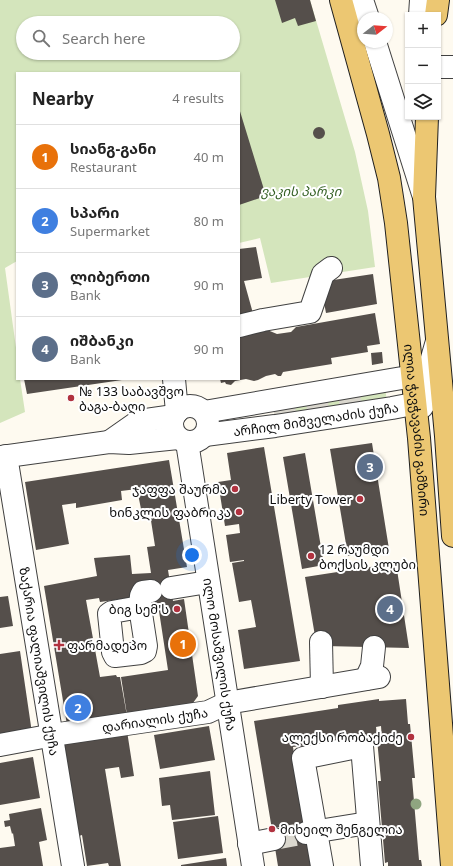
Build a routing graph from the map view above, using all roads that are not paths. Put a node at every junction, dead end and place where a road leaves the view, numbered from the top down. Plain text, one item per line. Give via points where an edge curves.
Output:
1 (341, 0) edge
2 (362, 0) edge
3 (421, 0) edge
4 (438, 0) edge
5 (366, 12) edge
6 (420, 12) edge
7 (436, 12) edge
8 (377, 48) edge
9 (441, 66) edge
10 (453, 67) edge
11 (417, 120) edge
12 (427, 120) edge
13 (424, 197) junction
14 (331, 268) dead end
15 (240, 326) edge
16 (437, 341) junction
17 (412, 371) junction
18 (174, 380) edge
19 (441, 384) junction
20 (419, 403) junction
21 (274, 413) tunnel mouth
22 (175, 414) junction
23 (197, 430) junction
24 (109, 442) junction
25 (3, 456) edge
26 (453, 536) edge
27 (208, 582) junction
28 (154, 595) dead end
29 (321, 642) dead end
30 (374, 648) dead end
31 (322, 687) junction
32 (227, 703) junction
33 (52, 736) junction
34 (0, 745) edge
35 (368, 822) junction
36 (311, 832) junction
37 (274, 839) tunnel mouth
38 (249, 844) junction
39 (73, 866) edge
40 (253, 866) edge
41 (322, 866) edge
42 (372, 866) edge
43 (452, 866) edge

1 - 17 main road, ილია ჭავჭავაძის გამზირი via 389,178
2 - 5 street
3 - 6 street
4 - 7 main road
8 - 13 street
9 - 10 street
11 - 13 street
12 - 13 main road, ილია ჭავჭავაძის გამზირი
13 - 16 main road, ილია ჭავჭავაძის გამზირი
14 - 15 street via 323,274 310,312
16 - 19 main road, ილია ჭავჭავაძის გამზირი
16 - 20 street
17 - 20 main road, ილია ჭავჭავაძის გამზირი
17 - 23 street, არჩილ მიშველაძის ქუჩა via 407,377
18 - 22 street, ილო მოსაშვილის ქუჩა
19 - 20 street, არჩილ მიშველაძის ქუჩა via 430,400
19 - 26 main road, ილია ჭავჭავაძის გამზირი
20 - 23 street, არჩილ მიშველაძის ქუჩა via 275,426
20 - 43 main road, ილია ჭავჭავაძის გამზირი via 419,438
21 - 23 street
22 - 23 street, ილო მოსაშვილის ქუჩა via 172,428 174,434
22 - 23 street, არჩილ მიშველაძის ქუჩა via 187,406 199,408
22 - 24 street, არჩილ მიშველაძის ქუჩა via 139,421
23 - 24 street, არჩილ მიშველაძის ქუჩა via 129,443
23 - 27 street, ილო მოსაშვილის ქუჩა
24 - 25 street, არჩილ მიშველაძის ქუჩა
25 - 33 street, ზაქარია ფალიაშვილის ქუჩა
27 - 28 street
27 - 32 street, ილო მოსაშვილის ქუჩა
29 - 31 street
30 - 31 street, დარიალის ქუჩა via 373,678
31 - 32 street, დარიალის ქუჩა
32 - 33 street, დარიალის ქუჩა via 208,712
32 - 38 street, ილო მოსაშვილის ქუჩა
33 - 34 street, დარიალის ქუჩა
33 - 39 street, ზაქარია ფალიაშვილის ქუჩა
35 - 36 street
35 - 36 street via 362,746 304,758
35 - 42 street
36 - 41 street
37 - 38 street
38 - 40 street, ილო მოსაშვილის ქუჩა

